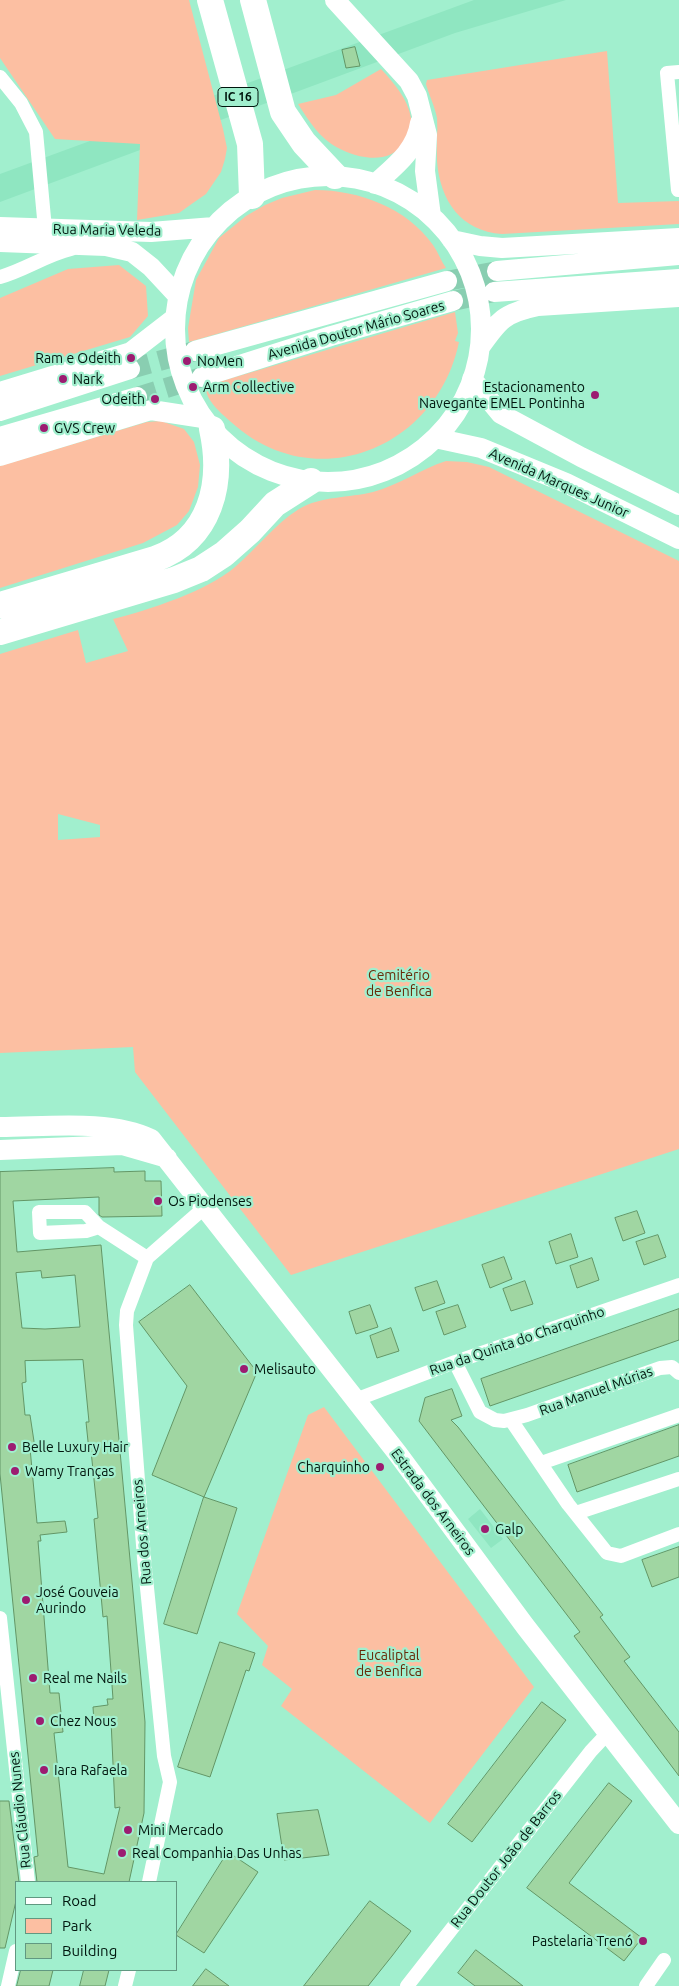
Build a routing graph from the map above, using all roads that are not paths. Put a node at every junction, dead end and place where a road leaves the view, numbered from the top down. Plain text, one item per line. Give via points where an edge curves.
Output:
1 (210, 0) edge
2 (254, 0) edge
3 (335, 0) edge
4 (679, 72) edge
5 (0, 77) edge
6 (422, 111) junction
7 (335, 176) junction
8 (375, 184) junction
9 (678, 190) edge
10 (252, 196) junction
11 (431, 216) junction
12 (214, 226) junction
13 (0, 227) edge
14 (45, 229) junction
15 (679, 238) edge
16 (452, 240) junction
17 (0, 242) edge
18 (88, 246) junction
19 (679, 255) edge
20 (497, 271) tunnel mouth
21 (0, 277) edge
22 (679, 279) edge
23 (447, 281) tunnel mouth
24 (494, 292) tunnel mouth
25 (178, 296) junction
26 (679, 297) edge
27 (453, 301) tunnel mouth
28 (175, 318) junction
29 (480, 346) junction
30 (195, 351) tunnel mouth
31 (130, 369) tunnel mouth
32 (202, 377) tunnel mouth
33 (472, 379) junction
34 (0, 392) edge
35 (137, 397) tunnel mouth
36 (0, 411) edge
37 (208, 424) junction
38 (0, 437) edge
39 (435, 438) junction
40 (0, 456) edge
41 (311, 481) junction
42 (679, 505) edge
43 (679, 539) edge
44 (0, 605) edge
45 (0, 632) edge
46 (0, 1127) edge
47 (0, 1150) edge
48 (167, 1158) junction
49 (204, 1208) junction
50 (99, 1226) dead end
51 (147, 1258) junction
52 (679, 1285) edge
53 (455, 1362) junction
54 (679, 1373) edge
55 (355, 1400) junction
56 (679, 1414) edge
57 (511, 1420) junction
58 (541, 1463) junction
59 (679, 1479) edge
60 (576, 1514) junction
61 (679, 1534) edge
62 (0, 1618) edge
63 (607, 1734) junction
64 (679, 1824) edge
65 (28, 1881) edge
66 (148, 1881) edge
67 (15, 1955) edge
68 (664, 1960) dead end
69 (129, 1971) edge
70 (8, 1986) edge
71 (125, 1986) edge
72 (407, 1986) edge
73 (646, 1986) edge

1 - 10 highway, IC 16 via 250,144
2 - 7 highway, IC 16 via 283,112 304,144
3 - 6 main road via 408,81
4 - 9 street via 667,73
5 - 14 street via 21,103 36,132
6 - 8 main road via 413,146
6 - 11 main road
7 - 8 main road
7 - 10 main road via 278,184
8 - 11 main road via 414,203
10 - 12 main road
11 - 16 main road
12 - 14 main road, Rua Maria Veleda via 151,232
12 - 25 main road via 190,263
13 - 14 main road, Rua Maria Veleda
15 - 16 main road via 502,248
16 - 29 main road via 473,280 480,317
17 - 18 main road, Rua Maria Veleda
18 - 21 street via 48,256
18 - 25 main road, Rua Maria Veleda via 132,252
19 - 20 main road
22 - 24 main road
23 - 30 main road, Avenida Doutor Mário Soares
25 - 28 main road
26 - 29 main road via 522,309 498,322
27 - 32 main road, Avenida Doutor Mário Soares
28 - 34 main road via 131,352
28 - 37 main road via 175,340 184,381
29 - 33 main road
31 - 36 main road
33 - 39 main road via 459,407
33 - 42 main road via 502,414
35 - 38 main road
37 - 40 main road via 151,410
37 - 41 main road via 240,454 257,464 283,475
37 - 44 highway via 216,450 214,494 198,527 178,547 154,559
39 - 41 main road via 408,459 378,473 345,481
39 - 43 main road, Avenida Marques Junior via 481,448 566,483
41 - 45 highway via 275,504 244,537 201,568 174,580
46 - 48 main road, Estrada dos Arneiros via 125,1129 151,1139
47 - 48 main road via 122,1145
48 - 49 main road, Estrada dos Arneiros
49 - 51 street, Rua dos Arneiros
49 - 55 main road, Estrada dos Arneiros
50 - 51 street
51 - 66 street, Rua dos Arneiros via 127,1311 126,1325 144,1558 164,1756 170,1782
52 - 53 street, Rua da Quinta do Charquinho
53 - 55 street, Rua da Quinta do Charquinho
53 - 57 street, Rua Manuel Múrias via 480,1412 495,1420
54 - 57 street, Rua Manuel Múrias via 672,1368 660,1368
55 - 63 main road, Estrada dos Arneiros
56 - 58 street
57 - 58 street
58 - 60 street
59 - 60 street
60 - 61 street via 608,1553 621,1556
62 - 65 street, Rua Cláudio Nunes
63 - 64 main road, Estrada dos Arneiros
63 - 72 street, Rua Doutor João de Barros
67 - 70 street
68 - 73 street
69 - 71 street

